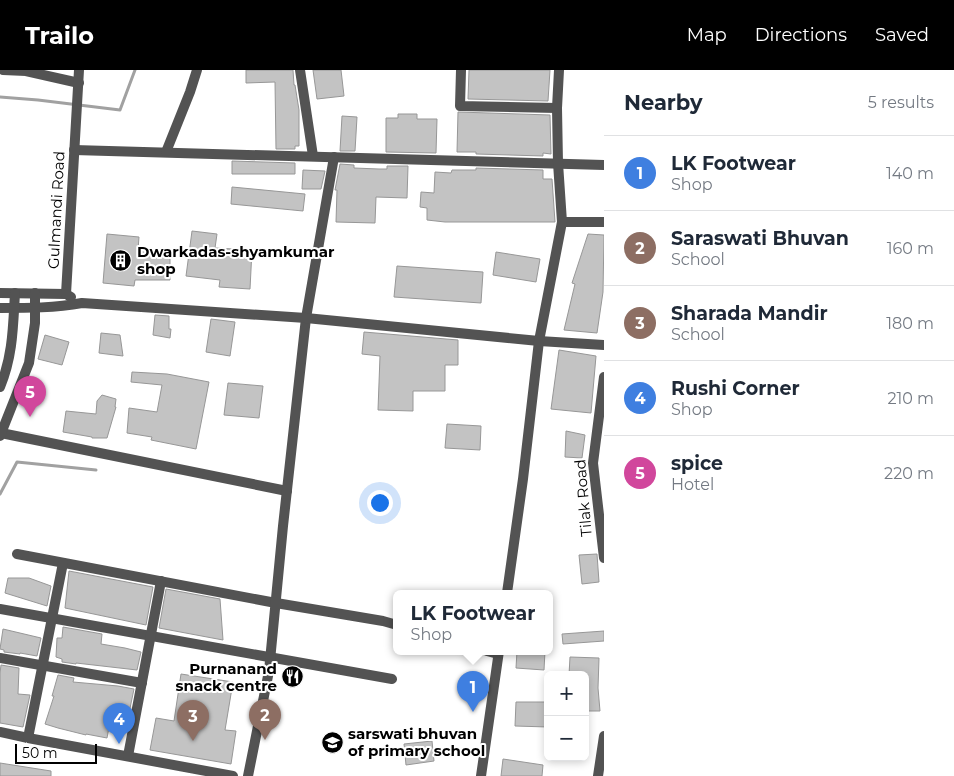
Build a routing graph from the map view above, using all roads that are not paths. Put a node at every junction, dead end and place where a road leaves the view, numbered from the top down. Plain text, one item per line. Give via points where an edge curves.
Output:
1 (3, 70) edge
2 (26, 70) edge
3 (79, 70) edge
4 (197, 70) edge
5 (300, 70) edge
6 (461, 70) edge
7 (559, 70) edge
8 (78, 88) junction
9 (558, 108) junction
10 (74, 150) junction
11 (166, 152) junction
12 (313, 156) junction
13 (334, 157) junction
14 (558, 163) junction
15 (604, 165) edge
16 (562, 222) junction
17 (604, 222) edge
18 (0, 292) edge
19 (15, 293) junction
20 (35, 293) junction
21 (66, 294) junction
22 (82, 303) junction
23 (0, 308) edge
24 (14, 308) junction
25 (35, 309) junction
26 (306, 318) junction
27 (539, 341) junction
28 (604, 345) edge
29 (604, 377) edge
30 (0, 387) edge
31 (1, 434) edge
32 (287, 491) junction
33 (601, 510) edge
34 (17, 554) dead end
35 (604, 558) edge
36 (63, 563) junction
37 (162, 581) junction
38 (507, 590) edge
39 (276, 603) junction
40 (0, 609) edge
41 (52, 618) junction
42 (393, 624) edge
43 (150, 636) junction
44 (498, 655) edge
45 (0, 658) edge
46 (270, 658) junction
47 (42, 666) junction
48 (392, 679) dead end
49 (142, 683) junction
50 (0, 732) edge
51 (604, 736) edge
52 (28, 738) junction
53 (128, 756) junction
54 (233, 776) edge
55 (248, 776) edge
56 (481, 776) edge
57 (598, 776) edge

1 - 2 street
2 - 8 street
3 - 8 street, Gulmandi Road
4 - 11 street
5 - 12 street
6 - 9 street via 460,106
7 - 9 street
8 - 10 street, Gulmandi Road
9 - 14 street
10 - 11 street
10 - 21 street, Gulmandi Road
11 - 12 street
12 - 13 street
13 - 14 street
13 - 26 street
14 - 15 street
14 - 16 street
16 - 17 street
16 - 27 street
18 - 19 street
19 - 20 street
19 - 24 street
20 - 21 street
20 - 25 street
21 - 22 street
22 - 25 street
22 - 26 street
23 - 24 street
24 - 25 street
24 - 30 street via 9,359
25 - 31 street via 28,363
26 - 27 street
26 - 32 street
27 - 28 street
27 - 38 street
29 - 33 street, Tilak Road via 593,463
31 - 32 street
32 - 39 street
33 - 35 street, Tilak Road
34 - 36 street
36 - 37 street
36 - 41 street
37 - 39 street
37 - 43 street
39 - 42 street
39 - 46 street
40 - 41 street
41 - 43 street
41 - 47 street
43 - 46 street
43 - 49 street
44 - 56 street
45 - 47 street
46 - 48 street
46 - 55 street
47 - 49 street
47 - 52 street
49 - 53 street
50 - 52 street
51 - 57 street
52 - 53 street
53 - 54 street

